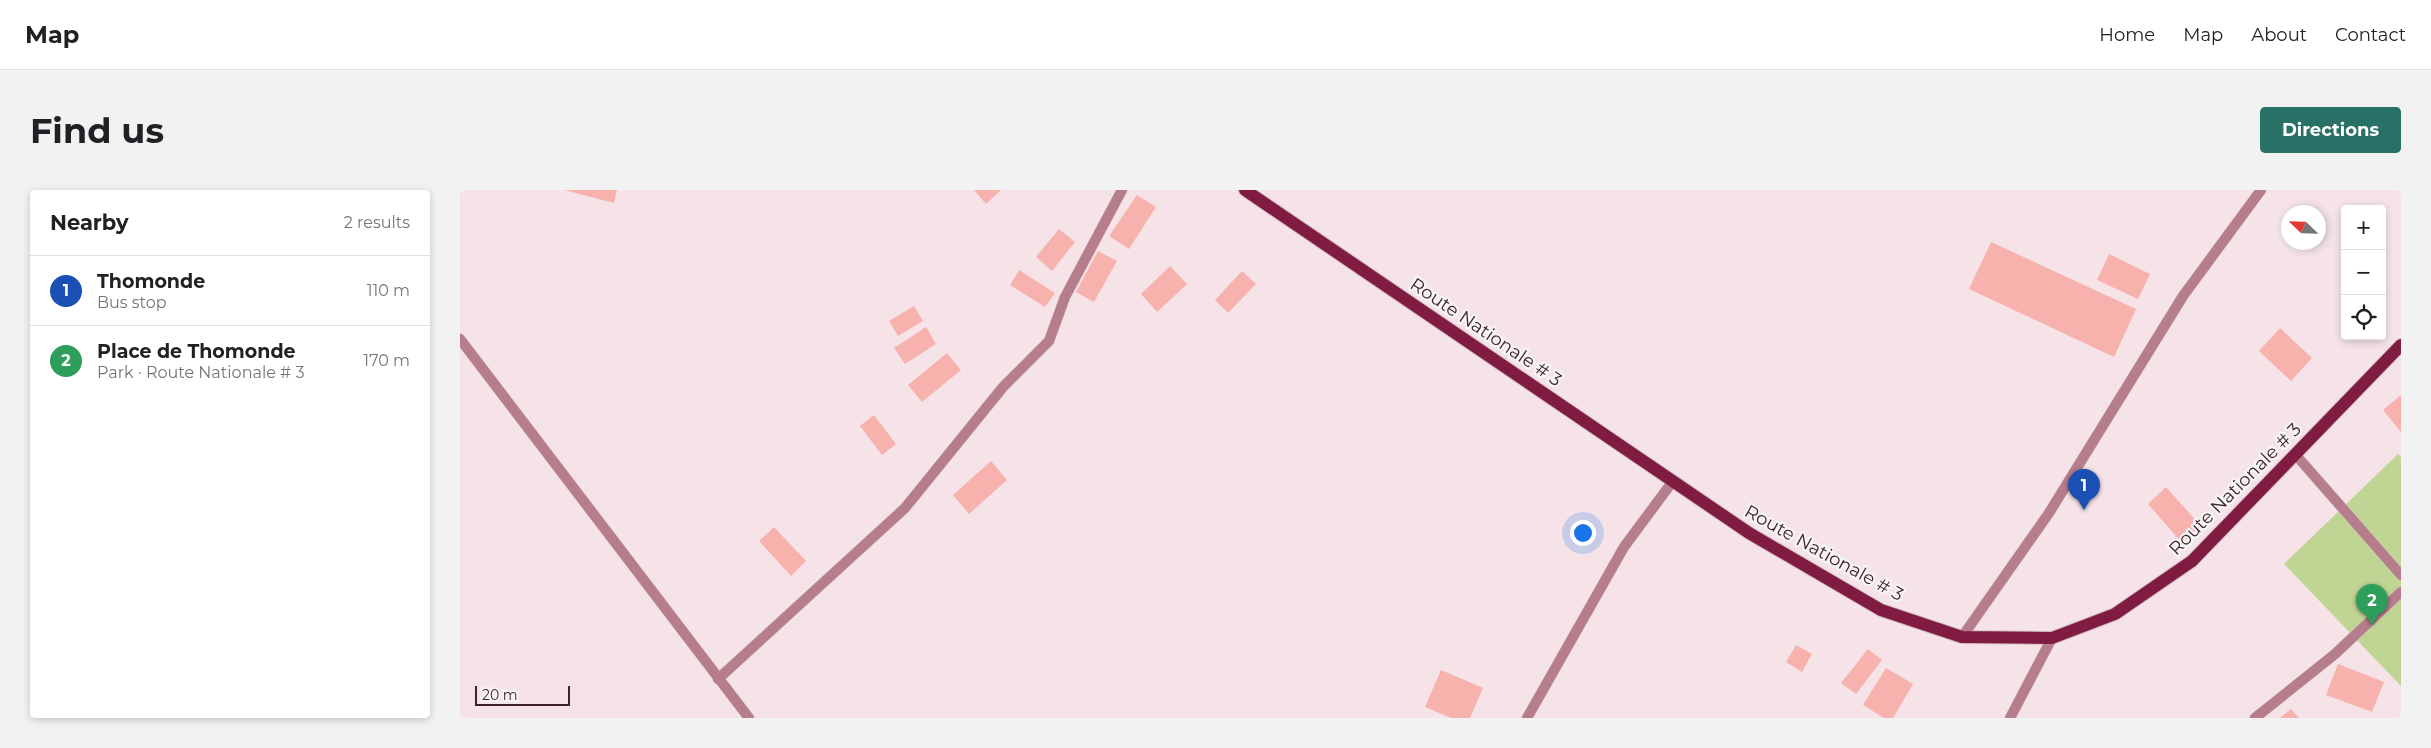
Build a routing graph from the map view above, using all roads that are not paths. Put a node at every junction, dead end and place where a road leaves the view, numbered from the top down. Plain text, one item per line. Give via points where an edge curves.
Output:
1 (1122, 190) edge
2 (1245, 190) edge
3 (2261, 190) edge
4 (460, 339) edge
5 (2401, 345) edge
6 (2295, 454) junction
7 (1673, 481) junction
8 (2401, 575) edge
9 (2401, 592) edge
10 (1962, 637) junction
11 (2052, 638) junction
12 (718, 679) junction
13 (749, 718) edge
14 (1527, 718) edge
15 (2010, 718) edge
16 (2255, 718) edge

1 - 12 street via 1065,297 1049,341 1003,387 905,508
2 - 7 main road, Route Nationale # 3
3 - 10 street via 2183,296 2049,513
4 - 12 street
5 - 6 main road, Route Nationale # 3
6 - 8 street
6 - 11 main road, Route Nationale # 3 via 2192,561 2115,614
7 - 10 main road, Route Nationale # 3 via 1749,533 1881,610
7 - 14 street via 1624,547
9 - 16 street via 2335,654
10 - 11 main road, Route Nationale # 3
11 - 15 street
12 - 13 street

